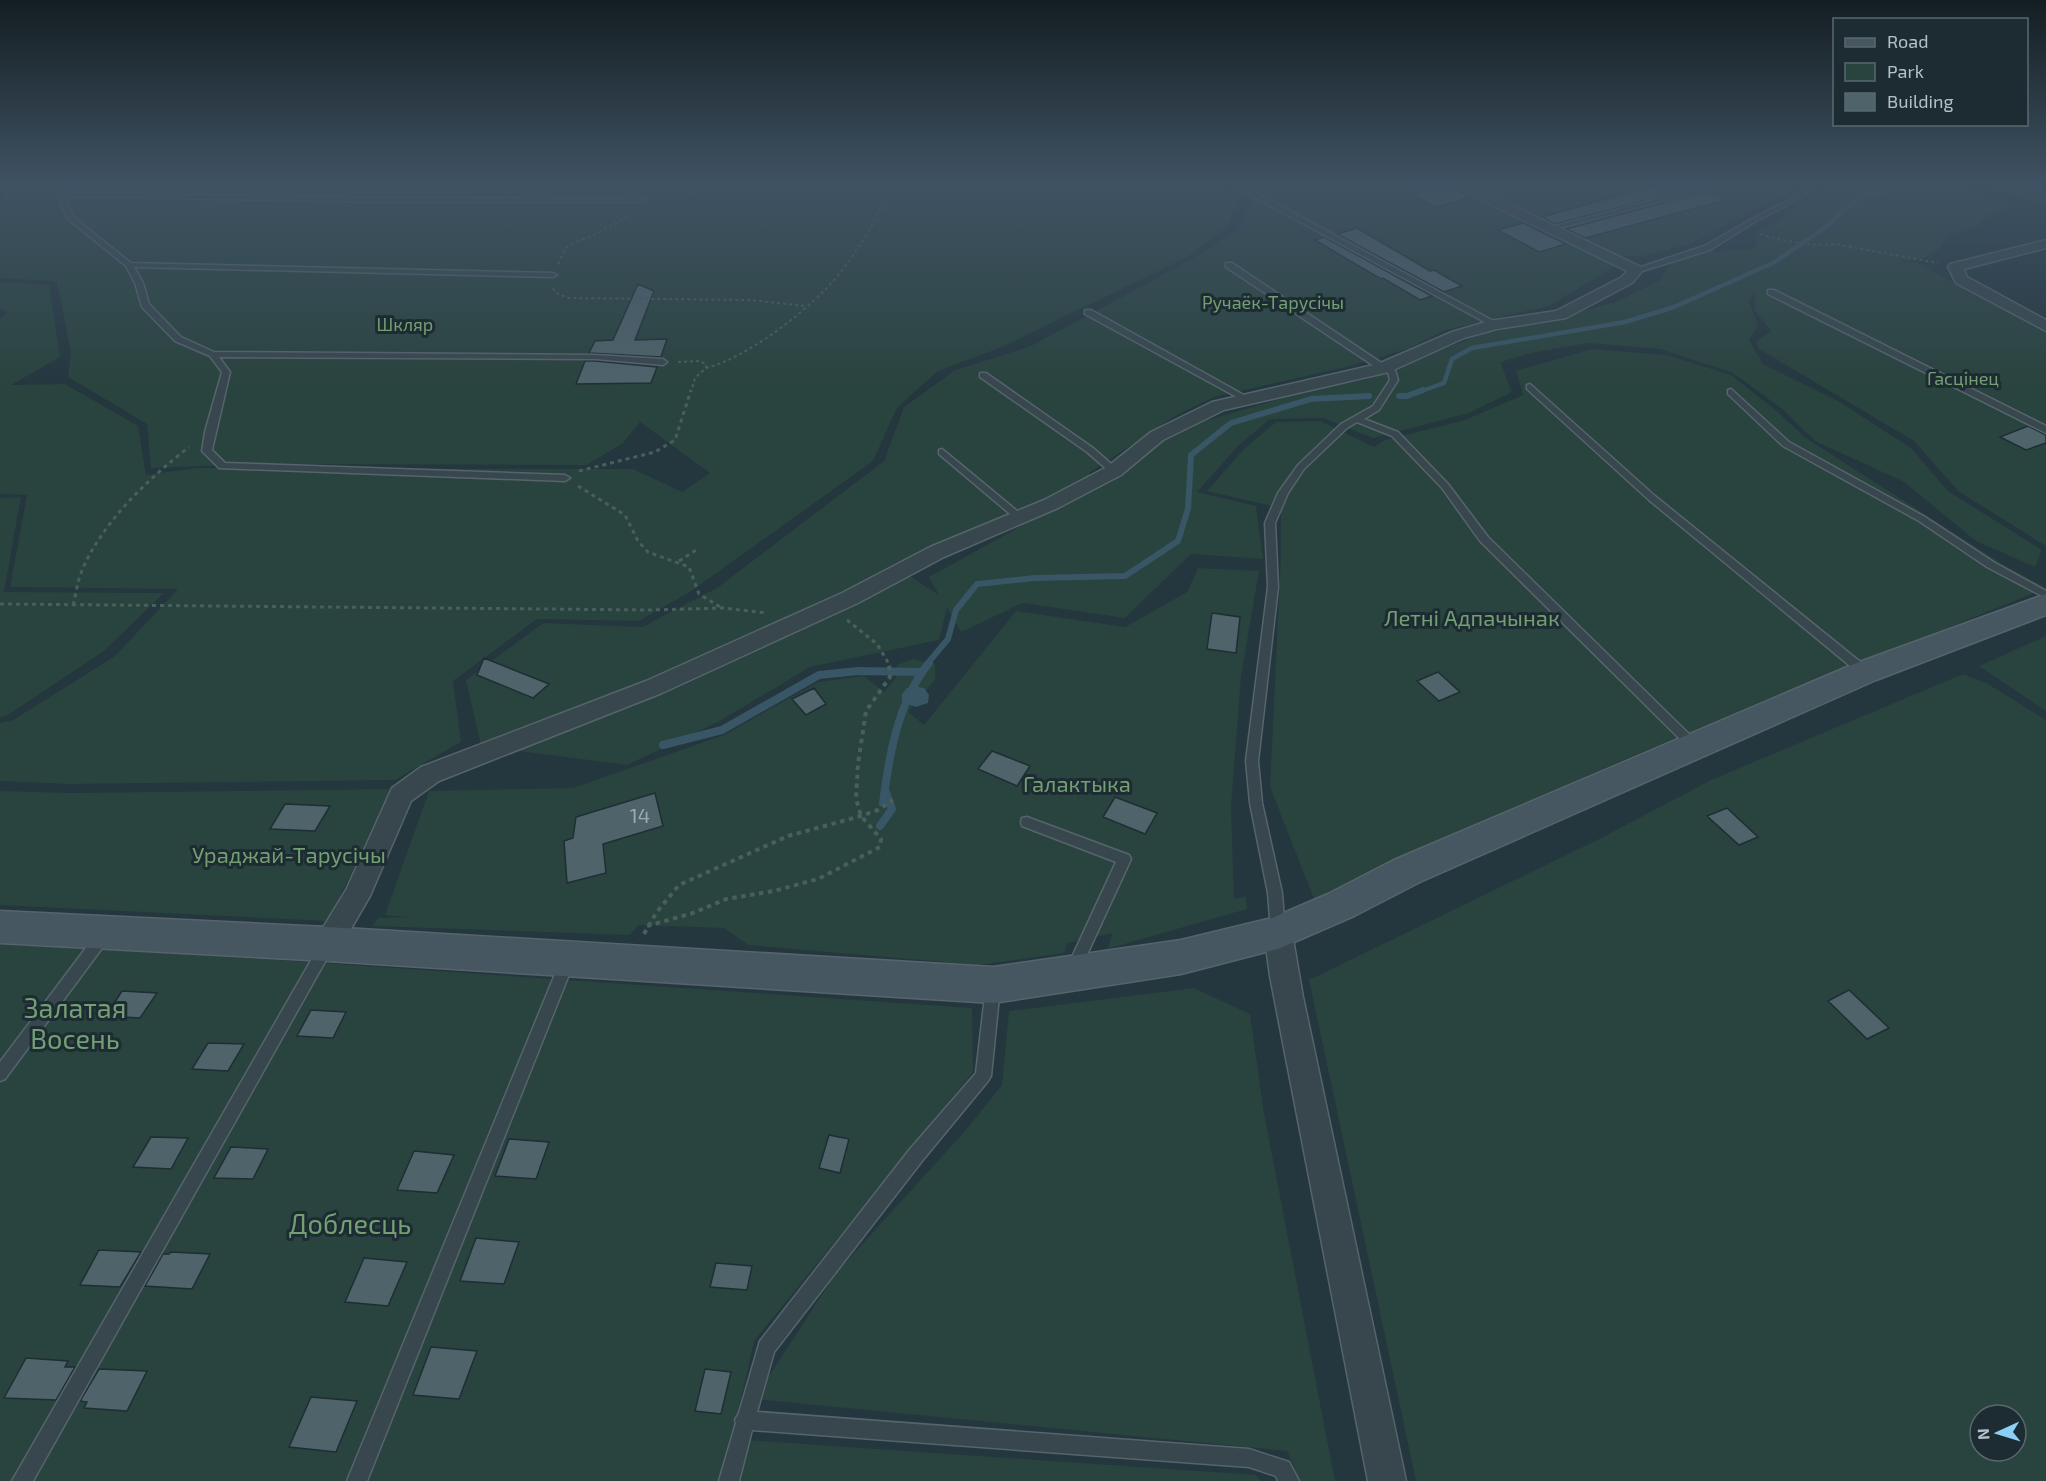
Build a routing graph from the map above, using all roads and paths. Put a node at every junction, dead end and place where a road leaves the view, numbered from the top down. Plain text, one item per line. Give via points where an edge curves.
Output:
1 (112, 251) edge
2 (565, 251) edge
3 (854, 251) edge
4 (1359, 251) edge
5 (1595, 251) edge
6 (1697, 251) edge
7 (1874, 251) edge
8 (2017, 251) edge
9 (129, 265) junction
10 (1229, 265) dead end
11 (1957, 266) junction
12 (1636, 270) junction
13 (553, 275) junction
14 (1771, 292) dead end
15 (805, 306) junction
16 (1089, 312) dead end
17 (1495, 324) junction
18 (2046, 326) edge
19 (213, 354) junction
20 (663, 362) joint
21 (1387, 367) junction
22 (706, 368) junction
23 (983, 375) dead end
24 (1530, 387) dead end
25 (1731, 392) dead end
26 (1247, 399) junction
27 (1357, 419) junction
28 (2046, 430) edge
29 (210, 432) junction
30 (942, 452) dead end
31 (1114, 471) junction
32 (565, 478) junction
33 (1019, 517) junction
34 (696, 550) dead end
35 (679, 561) junction
36 (2046, 595) edge
37 (0, 604) edge
38 (2046, 604) edge
39 (73, 605) junction
40 (830, 607) junction
41 (723, 608) junction
42 (797, 621) junction
43 (1864, 672) junction
44 (1694, 746) junction
45 (893, 800) dead end
46 (861, 816) junction
47 (1027, 822) dead end
48 (647, 926) junction
49 (0, 927) edge
50 (105, 933) junction
51 (1278, 933) junction
52 (327, 944) junction
53 (568, 959) junction
54 (633, 963) junction
55 (1071, 975) junction
56 (993, 986) junction
57 (0, 1074) edge
58 (744, 1420) junction
59 (22, 1481) edge
60 (357, 1481) edge
61 (729, 1481) edge
62 (1289, 1481) edge
63 (1387, 1481) edge

1 - 9 lane
2 - 13 path
3 - 15 path via 825,290
4 - 17 lane
5 - 12 street
6 - 12 lane
7 - 11 path
8 - 11 street
9 - 13 lane
9 - 19 lane via 145,305 178,339
10 - 21 lane
11 - 18 street via 1961,280
12 - 17 street via 1627,280 1560,315
13 - 15 path via 553,289 569,298 700,298
14 - 28 lane
15 - 22 path via 724,363
16 - 26 lane
17 - 21 street via 1458,335
19 - 20 lane via 596,357
19 - 29 lane via 226,372
20 - 22 path via 699,361
21 - 26 street
21 - 27 lane via 1394,380 1376,408
22 - 32 path via 695,378 675,440 656,452 573,472
23 - 31 lane
24 - 43 lane via 1652,498
25 - 36 lane via 1786,444 1922,519 1991,565
26 - 31 street via 1218,406 1157,436
27 - 44 lane via 1395,434 1445,486 1484,539
27 - 51 lane via 1344,426 1301,467 1283,493 1270,523 1273,587 1252,761 1256,803 1275,893
29 - 32 lane via 207,452 222,466
29 - 39 path via 173,459 128,504 81,572
30 - 33 lane
31 - 33 street
32 - 35 path via 628,518 643,549
33 - 40 street via 936,552
34 - 35 path
35 - 41 path via 690,567 699,594
37 - 39 path
38 - 43 street
39 - 41 path
40 - 42 street
40 - 46 path via 880,646 891,670 866,711 856,799
41 - 42 path via 764,612
42 - 52 street via 654,687 430,774 401,795 357,896
43 - 44 street
44 - 51 street via 1407,871
45 - 46 path
46 - 48 path via 788,836 679,885
46 - 48 path via 881,838 880,847 858,859 818,879 726,899
47 - 55 lane via 1124,859
48 - 54 path
49 - 50 street
50 - 52 street
50 - 57 lane
51 - 55 street via 1181,957
51 - 63 street via 1282,974
52 - 53 street
52 - 59 lane
53 - 54 street
53 - 60 lane
54 - 56 street
55 - 56 street
56 - 58 lane via 982,1076 766,1347
58 - 61 lane
58 - 62 lane via 1249,1458 1282,1469

